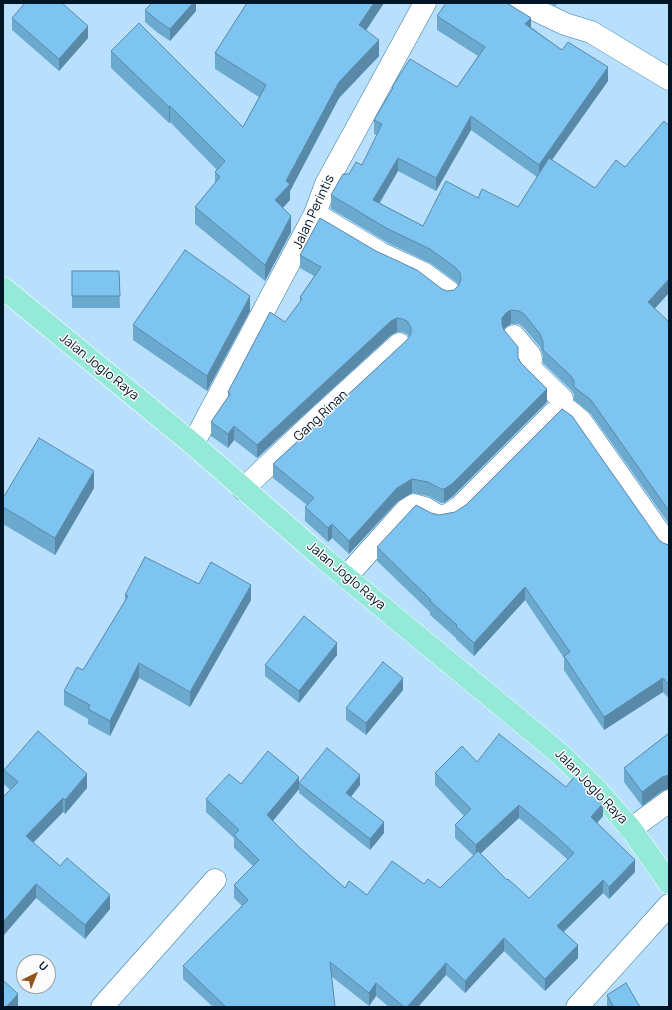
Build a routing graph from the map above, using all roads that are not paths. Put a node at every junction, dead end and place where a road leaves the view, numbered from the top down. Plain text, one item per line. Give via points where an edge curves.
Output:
1 (425, 3) edge
2 (521, 3) edge
3 (669, 79) edge
4 (315, 214) junction
5 (3, 288) edge
6 (450, 292) edge
7 (514, 336) dead end
8 (400, 344) edge
9 (560, 410) junction
10 (193, 444) junction
11 (243, 489) junction
12 (669, 546) edge
13 (346, 577) junction
14 (669, 801) edge
15 (631, 829) junction
16 (215, 880) dead end
17 (669, 883) edge
18 (669, 905) edge
19 (102, 1007) edge
20 (577, 1007) edge

1 - 4 street, Jalan Perintis via 326,184
2 - 3 street via 565,24 591,32
4 - 6 street via 382,254 423,273
4 - 10 street, Jalan Perintis
5 - 10 main road, Jalan Joglo Raya
7 - 9 street via 532,359 530,368 562,399
8 - 11 street, Gang Rinan
9 - 12 street via 569,411 580,421
9 - 13 street via 554,413 460,507 448,515 438,516 414,505 406,510
10 - 11 main road, Jalan Joglo Raya
11 - 13 main road, Jalan Joglo Raya
13 - 15 main road, Jalan Joglo Raya via 560,754 596,789
14 - 15 street
15 - 17 main road, Jalan Joglo Raya
16 - 19 street
18 - 20 street

